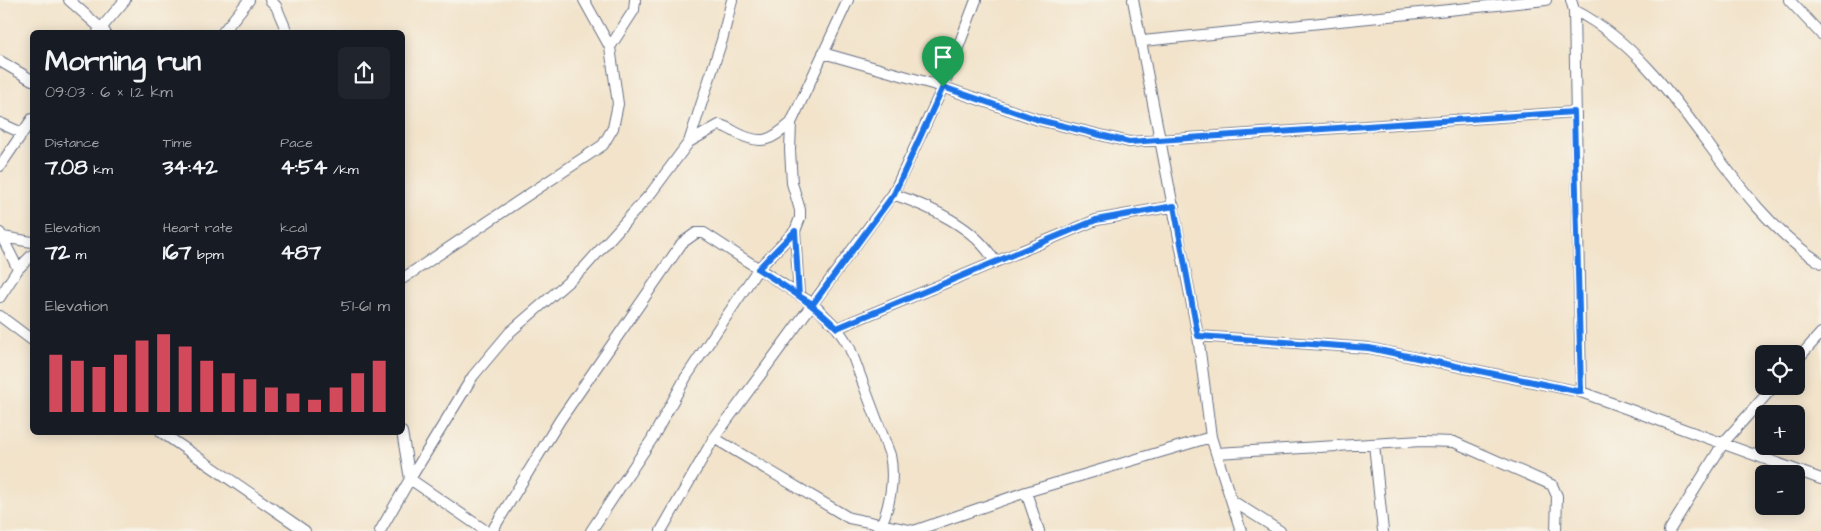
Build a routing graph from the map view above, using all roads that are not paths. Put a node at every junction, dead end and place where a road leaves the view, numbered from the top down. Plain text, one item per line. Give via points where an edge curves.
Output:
1 (69, 0) edge
2 (125, 0) edge
3 (249, 0) edge
4 (270, 0) edge
5 (584, 0) edge
6 (635, 0) edge
7 (732, 0) edge
8 (848, 0) edge
9 (976, 0) edge
10 (1133, 0) edge
11 (1546, 0) edge
12 (1789, 0) edge
13 (1572, 5) edge
14 (100, 30) edge
15 (102, 30) edge
16 (224, 30) edge
17 (286, 30) edge
18 (1821, 34) edge
19 (1143, 41) junction
20 (610, 47) junction
21 (823, 53) junction
22 (0, 61) edge
23 (30, 79) edge
24 (943, 87) junction
25 (1574, 112) junction
26 (30, 122) edge
27 (0, 123) edge
28 (791, 124) junction
29 (22, 133) junction
30 (689, 142) junction
31 (1162, 142) junction
32 (0, 166) edge
33 (894, 194) junction
34 (1174, 206) junction
35 (795, 231) junction
36 (2, 235) edge
37 (30, 242) edge
38 (30, 257) edge
39 (995, 262) junction
40 (1821, 263) edge
41 (18, 269) junction
42 (758, 269) junction
43 (405, 277) edge
44 (799, 296) junction
45 (0, 297) edge
46 (813, 304) junction
47 (0, 316) edge
48 (837, 328) junction
49 (1821, 333) edge
50 (1198, 336) junction
51 (30, 338) edge
52 (1805, 351) edge
53 (1581, 392) junction
54 (1766, 395) edge
55 (165, 435) edge
56 (403, 435) edge
57 (1210, 437) junction
58 (714, 438) junction
59 (1724, 442) junction
60 (1374, 444) junction
61 (1216, 452) junction
62 (410, 479) junction
63 (1821, 479) edge
64 (1026, 492) junction
65 (1231, 500) junction
66 (879, 528) edge
67 (305, 531) edge
68 (380, 531) edge
69 (486, 531) edge
70 (492, 531) edge
71 (591, 531) edge
72 (660, 531) edge
73 (1039, 531) edge
74 (1241, 531) edge
75 (1280, 531) edge
76 (1383, 531) edge
77 (1556, 531) edge
78 (1669, 531) edge

1 - 14 street
2 - 15 street
3 - 16 street
4 - 17 street
5 - 20 street
6 - 20 street via 634,10
7 - 30 street
8 - 21 street
9 - 24 street
10 - 19 street
11 - 19 street
12 - 18 street
13 - 25 street
13 - 40 street via 1631,52 1670,94 1764,214 1795,244
19 - 31 street
20 - 43 street via 618,104 613,128 602,145
21 - 24 street
21 - 28 street
22 - 23 street
24 - 31 street via 1039,120 1129,142
24 - 33 street
25 - 31 street
25 - 53 street
26 - 29 street
27 - 29 street
28 - 30 street via 774,138 761,140 750,139 719,125
28 - 35 street via 792,183 800,210
29 - 32 street
30 - 62 street via 651,193 583,269 523,318 504,339 474,376
31 - 34 street
33 - 39 street via 919,203 971,234 987,247
33 - 46 street
34 - 39 street via 1096,220
34 - 50 street
35 - 42 street
35 - 44 street
36 - 37 street
36 - 41 street
38 - 41 street
39 - 48 street
41 - 45 street
42 - 44 street
42 - 70 street via 704,233 689,237 560,420
42 - 71 street via 686,377 652,439
44 - 46 street
46 - 48 street
46 - 58 street
47 - 51 street
48 - 66 street via 849,346 890,455 892,479
49 - 52 street
50 - 53 street via 1369,348
50 - 57 street
53 - 59 street
54 - 59 street
55 - 67 street
56 - 62 street
57 - 61 street
57 - 64 street
58 - 66 street via 849,518
58 - 72 street
59 - 63 street
59 - 78 street
60 - 61 street
60 - 76 street
60 - 77 street via 1454,442 1552,485 1556,496
61 - 65 street
62 - 68 street
62 - 69 street
64 - 66 street via 918,530
64 - 73 street
65 - 74 street
65 - 75 street

